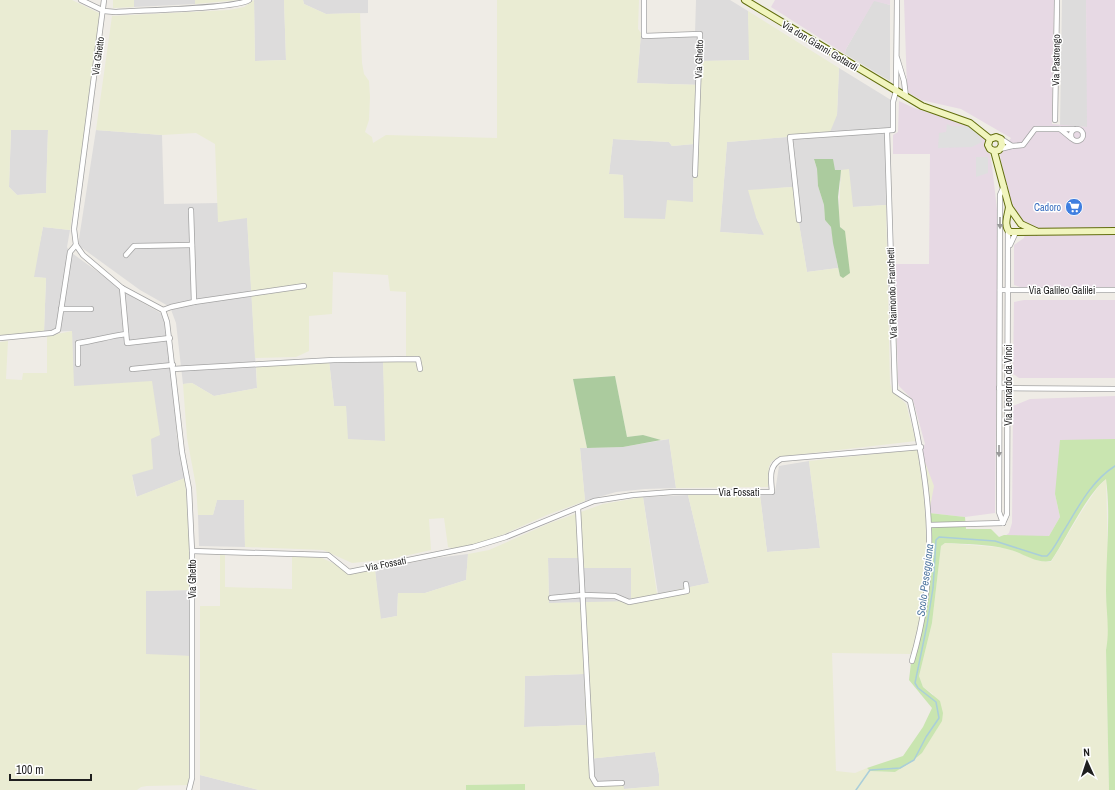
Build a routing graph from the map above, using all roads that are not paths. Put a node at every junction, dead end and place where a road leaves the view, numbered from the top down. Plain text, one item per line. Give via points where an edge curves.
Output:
1 (81, 0) edge
2 (104, 0) edge
3 (249, 0) edge
4 (644, 0) edge
5 (745, 0) edge
6 (897, 0) edge
7 (1057, 0) edge
8 (104, 11) junction
9 (896, 54) junction
10 (896, 91) junction
11 (906, 97) junction
12 (1055, 120) dead end
13 (1060, 129) junction
14 (1074, 129) junction
15 (887, 131) junction
16 (1000, 138) junction
17 (990, 139) junction
18 (1072, 139) junction
19 (1012, 146) junction
20 (997, 150) junction
21 (695, 175) dead end
22 (1004, 185) junction
23 (1009, 206) junction
24 (192, 210) dead end
25 (1015, 217) junction
26 (800, 220) dead end
27 (1007, 220) junction
28 (1021, 224) junction
29 (1008, 230) junction
30 (1017, 231) junction
31 (1036, 231) junction
32 (1115, 231) edge
33 (76, 245) junction
34 (192, 245) junction
35 (1009, 246) junction
36 (126, 255) dead end
37 (304, 286) dead end
38 (122, 288) junction
39 (1000, 290) junction
40 (1009, 290) junction
41 (1115, 290) edge
42 (194, 302) junction
43 (61, 309) junction
44 (91, 309) dead end
45 (163, 310) junction
46 (126, 334) junction
47 (0, 338) edge
48 (170, 338) junction
49 (78, 364) dead end
50 (173, 367) junction
51 (132, 369) dead end
52 (420, 369) dead end
53 (999, 388) junction
54 (1008, 388) junction
55 (1115, 389) edge
56 (921, 447) junction
57 (578, 508) junction
58 (1003, 523) junction
59 (930, 525) junction
60 (192, 551) junction
61 (686, 584) dead end
62 (583, 595) junction
63 (551, 598) dead end
64 (912, 661) dead end
65 (622, 784) dead end
66 (189, 790) edge

1 - 8 street
2 - 8 street, Via Ghetto
3 - 8 street via 240,4 218,6
4 - 21 street, Via Ghetto via 644,36 700,34
5 - 10 main road, Via don Gianni Gottardi
6 - 9 street
7 - 12 street, Via Pastrengo
8 - 33 street, Via Ghetto via 74,229
9 - 10 street
9 - 11 street
10 - 11 main road, Via don Gianni Gottardi
10 - 15 street, Via Raimondo Franchetti via 893,102 893,130
11 - 17 main road, Via don Gianni Gottardi via 922,106 969,123
13 - 14 street
13 - 18 street
13 - 19 street via 1035,129 1023,145
14 - 18 street via 1071,133
14 - 18 street via 1081,130 1083,135 1080,140
15 - 26 street via 790,137
15 - 56 street, Via Raimondo Franchetti via 895,391 910,401
16 - 17 main road via 994,136
16 - 19 street
16 - 20 main road via 1002,143
17 - 20 main road via 988,145
19 - 20 street
20 - 22 main road
22 - 23 main road
22 -> 39 street via 1000,195
23 - 25 main road
23 - 27 main road
24 - 34 street
25 - 27 main road
25 - 28 main road
27 - 29 main road
28 - 30 main road
28 - 31 main road
29 - 30 main road
29 - 35 street, Via Leonardo da Vinci
30 - 31 main road
30 - 35 street, Via Leonardo da Vinci
31 - 32 main road
33 - 38 street via 83,255
33 - 43 street, Via Ghetto via 70,252
34 - 36 street via 134,246
34 - 42 street
35 - 40 street, Via Leonardo da Vinci
37 - 42 street
38 - 45 street
38 - 46 street
39 - 40 street, Via Galileo Galilei
39 - 53 street
40 - 41 street, Via Galileo Galilei
40 - 54 street, Via Leonardo da Vinci
42 - 45 street
43 - 44 street
43 - 47 street, Via Ghetto via 58,330 52,333
45 - 48 street, Via Ghetto
46 - 48 street via 127,343
46 - 49 street via 78,343
48 - 50 street, Via Ghetto
50 - 51 street
50 - 52 street via 418,359
50 - 60 street, Via Ghetto via 182,452 189,489
53 - 54 street
53 -> 58 street via 999,512
54 - 55 street
54 - 58 street, Via Leonardo da Vinci via 1007,514
56 - 57 street, Via Fossati via 781,458 774,462 771,468 772,492 673,492 633,495 594,501
56 - 59 street
57 - 60 street, Via Fossati via 506,537 473,547 349,572 328,555
57 - 62 street
58 - 59 street
59 - 64 street via 928,588 920,635
60 - 66 street, Via Ghetto via 192,778
61 - 62 street via 687,591 628,602 615,596
62 - 63 street
62 - 65 street via 592,777 596,784

